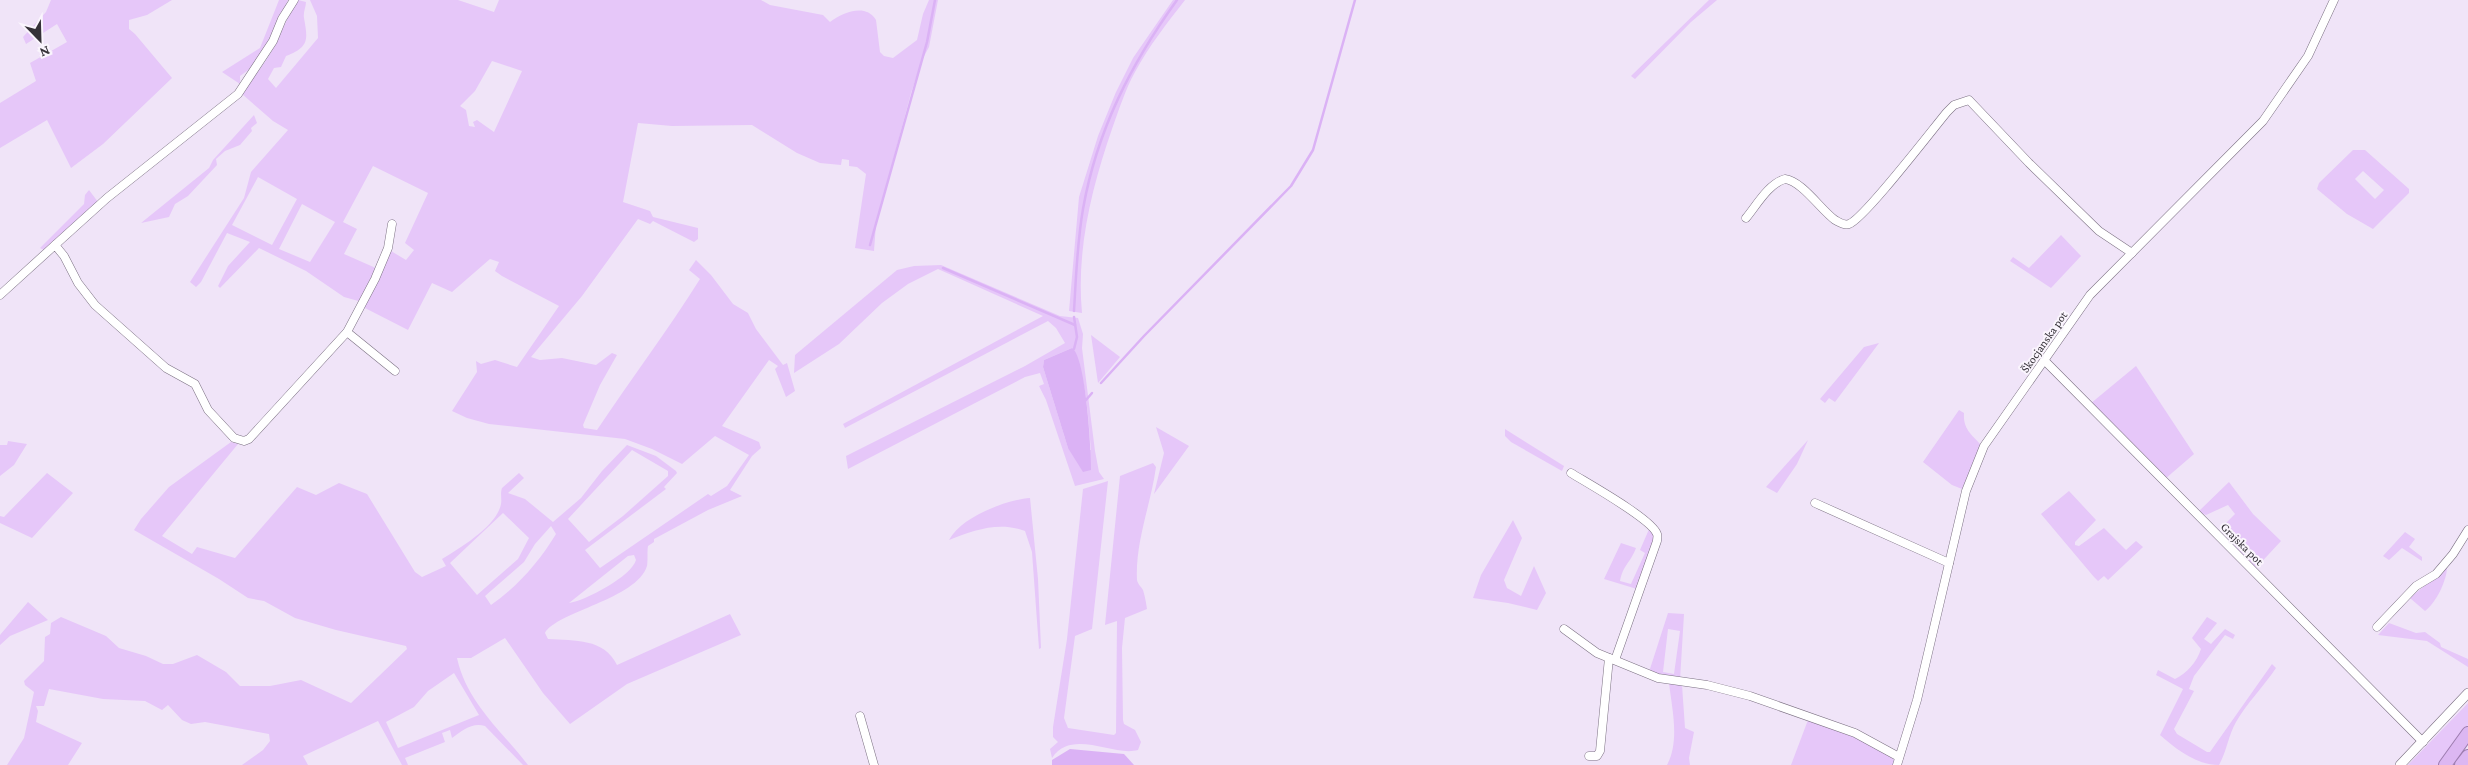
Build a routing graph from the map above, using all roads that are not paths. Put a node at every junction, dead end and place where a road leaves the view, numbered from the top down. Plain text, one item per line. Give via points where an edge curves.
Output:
1 (294, 0) edge
2 (2334, 0) edge
3 (1746, 218) dead end
4 (392, 224) dead end
5 (55, 245) junction
6 (2132, 253) junction
7 (0, 295) edge
8 (347, 332) junction
9 (2045, 361) junction
10 (395, 371) dead end
11 (1571, 474) dead end
12 (1815, 503) dead end
13 (2468, 530) edge
14 (1949, 563) junction
15 (2377, 627) dead end
16 (1564, 629) dead end
17 (1612, 659) junction
18 (2468, 693) edge
19 (860, 716) dead end
20 (2468, 733) edge
21 (2423, 742) junction
22 (1589, 756) dead end
23 (2468, 756) edge
24 (1898, 761) edge
25 (874, 765) edge
26 (2400, 765) edge
27 (2445, 765) edge
28 (2461, 765) edge

1 - 5 street via 273,41 238,94 107,198
2 - 6 street, Škocjanska pot via 2308,56 2263,121
3 - 6 street via 1775,184 1785,179 1798,185 1835,220 1844,225 1850,224 1947,112 1954,105 1969,100 2099,231
4 - 8 street via 388,248
5 - 7 street
5 - 8 street via 95,305 166,368 195,384 208,410 234,438 244,441
6 - 9 street, Škocjanska pot via 2090,295
8 - 10 street
9 - 14 street, Škocjanska pot via 1980,454 1966,491
9 - 21 street, Grajska pot
11 - 17 street via 1632,511 1657,533 1655,549
12 - 14 street
13 - 15 street via 2436,574 2416,586
14 - 24 street, Škocjanska pot via 1917,700
16 - 17 street via 1597,653
17 - 22 street via 1600,751 1597,756
17 - 24 street via 1658,678 1750,696 1855,734
18 - 21 street
19 - 25 street
20 - 27 highway
21 - 26 street
23 - 28 highway

